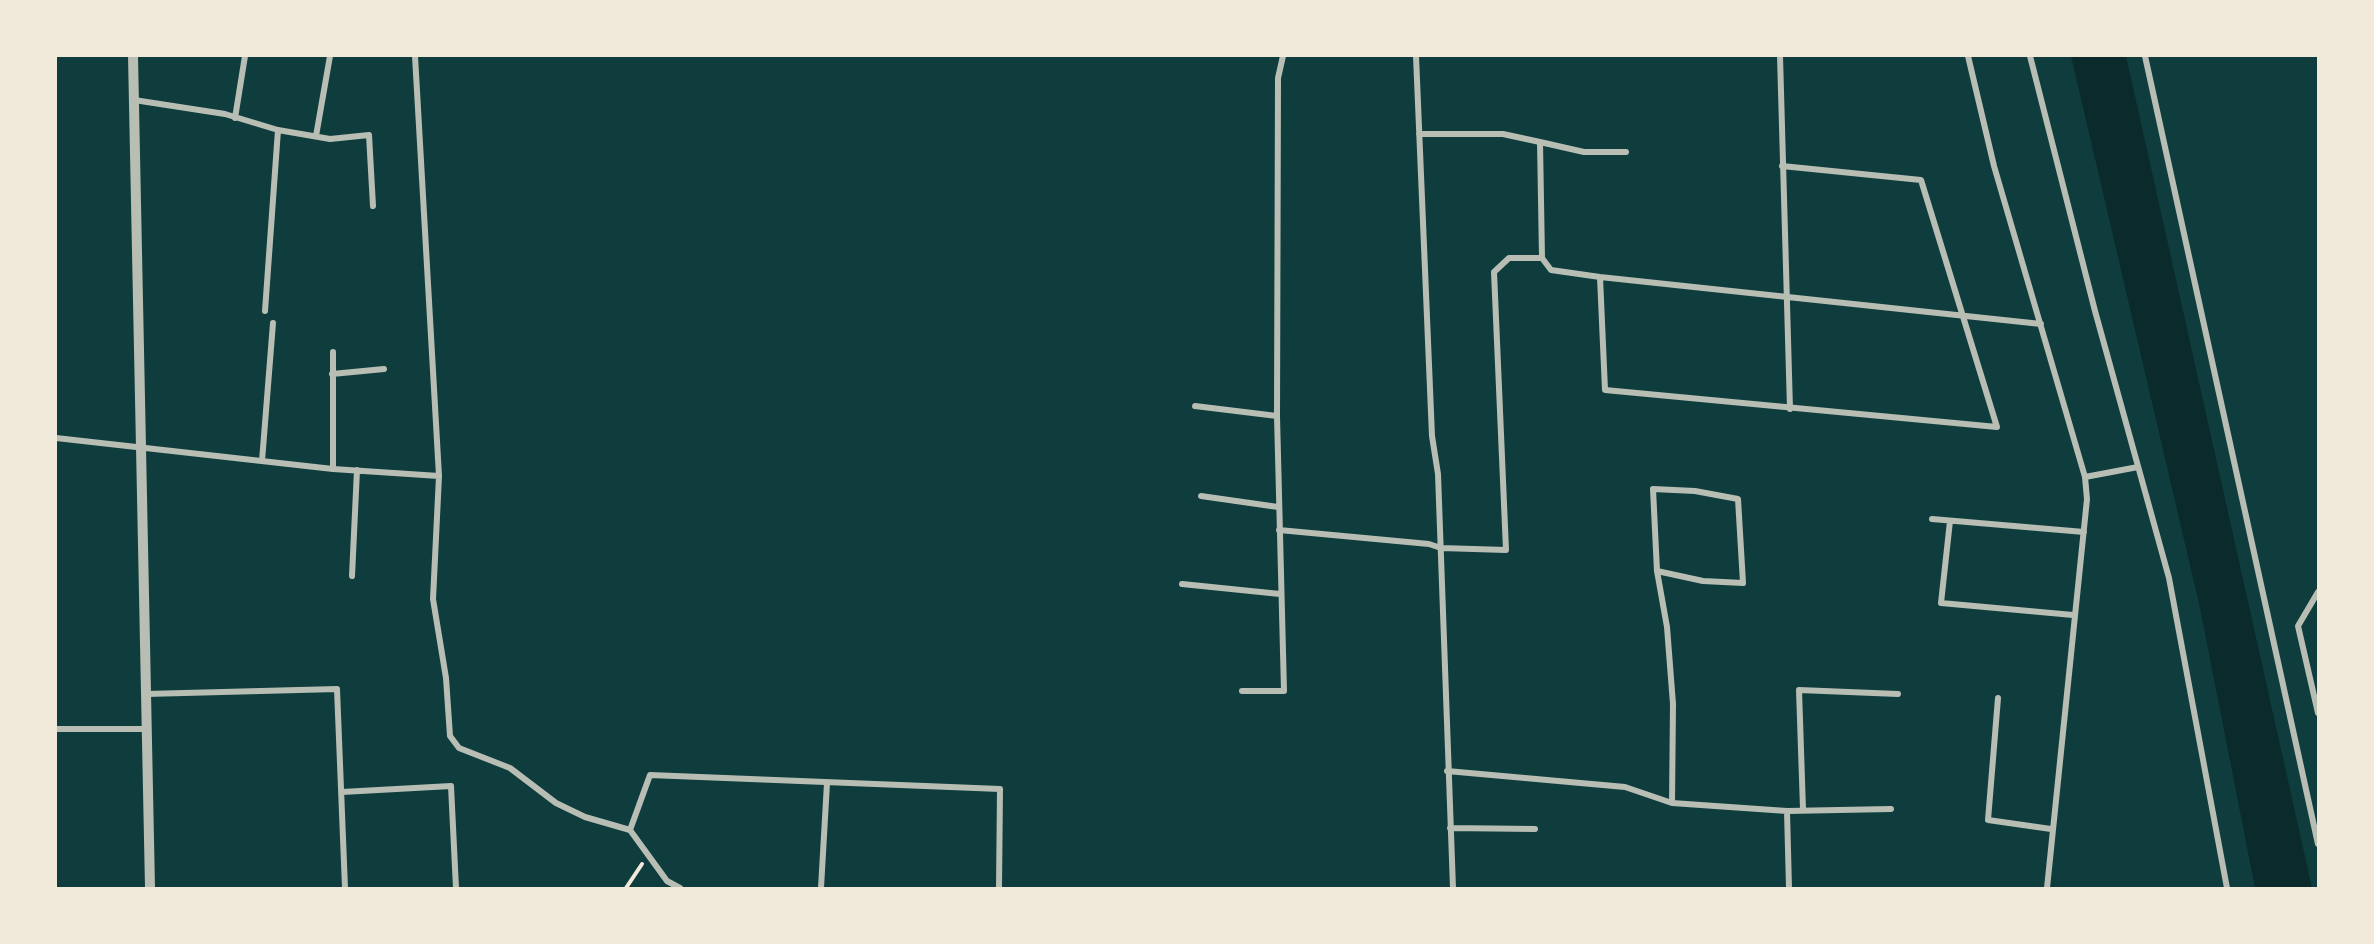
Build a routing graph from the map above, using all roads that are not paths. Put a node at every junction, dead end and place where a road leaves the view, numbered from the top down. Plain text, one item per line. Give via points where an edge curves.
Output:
1 (134, 56) edge
2 (245, 56) edge
3 (330, 56) edge
4 (415, 56) edge
5 (1283, 56) edge
6 (1416, 56) edge
7 (1780, 56) edge
8 (1968, 56) edge
9 (2030, 56) edge
10 (2145, 56) edge
11 (134, 100) junction
12 (235, 118) junction
13 (278, 129) junction
14 (1419, 134) junction
15 (316, 136) junction
16 (1540, 142) junction
17 (1626, 152) dead end
18 (1782, 166) junction
19 (373, 206) dead end
20 (1542, 258) junction
21 (1600, 277) junction
22 (1787, 298) junction
23 (265, 311) dead end
24 (1963, 316) junction
25 (273, 323) dead end
26 (2041, 324) junction
27 (333, 352) dead end
28 (384, 369) dead end
29 (332, 374) junction
30 (1195, 406) dead end
31 (1790, 409) junction
32 (1277, 416) junction
33 (56, 438) edge
34 (141, 449) junction
35 (262, 461) junction
36 (2138, 467) junction
37 (333, 469) junction
38 (357, 470) junction
39 (439, 476) junction
40 (2085, 477) junction
41 (1201, 496) dead end
42 (1278, 507) junction
43 (1932, 519) dead end
44 (1950, 521) junction
45 (1279, 530) junction
46 (2084, 532) junction
47 (1441, 548) junction
48 (1657, 571) junction
49 (352, 576) dead end
50 (1182, 584) dead end
51 (2319, 592) edge
52 (1280, 594) junction
53 (2073, 615) junction
54 (1242, 691) dead end
55 (146, 694) junction
56 (1898, 694) dead end
57 (1998, 698) dead end
58 (2319, 713) edge
59 (56, 729) edge
60 (147, 729) junction
61 (1447, 771) junction
62 (826, 783) junction
63 (342, 792) junction
64 (1672, 803) junction
65 (1803, 809) junction
66 (1891, 809) dead end
67 (1787, 811) junction
68 (1450, 828) junction
69 (1535, 829) dead end
70 (2051, 829) junction
71 (630, 831) junction
72 (2319, 844) edge
73 (150, 888) edge
74 (345, 888) edge
75 (456, 888) edge
76 (680, 888) edge
77 (821, 888) edge
78 (999, 888) edge
79 (1453, 888) edge
80 (1789, 888) edge
81 (2047, 888) edge
82 (2227, 888) edge

1 - 11 street
2 - 12 street
3 - 15 street
4 - 39 street
5 - 32 street via 1278,78
6 - 14 street
7 - 18 street
8 - 26 street via 1994,166
9 - 36 street
10 - 72 street
11 - 12 street
11 - 34 street
12 - 13 street
13 - 15 street
13 - 23 street
14 - 16 street via 1503,134
14 - 47 street via 1431,425 1438,474
15 - 19 street via 330,139 369,135
16 - 17 street via 1584,152
16 - 20 street
18 - 22 street
18 - 24 street via 1921,180
20 - 21 street via 1551,270
20 - 47 street via 1509,258 1494,272 1506,550
21 - 22 street
21 - 31 street via 1605,390
22 - 24 street
22 - 31 street
24 - 26 street
24 - 31 street via 1997,427
25 - 35 street
26 - 40 street
27 - 29 street
28 - 29 street
29 - 37 street
30 - 32 street
32 - 42 street
33 - 34 street
34 - 35 street
34 - 55 street
35 - 37 street
36 - 40 street
36 - 82 street via 2169,578
37 - 38 street
38 - 39 street
38 - 49 street
39 - 71 street via 433,598 446,678 450,736 459,748 510,768 556,803
40 - 46 street
41 - 42 street
42 - 45 street
43 - 44 street
44 - 46 street
44 - 53 street via 1941,603
45 - 47 street
45 - 52 street
46 - 53 street
47 - 61 street
48 - 48 street via 1743,583 1738,499 1653,489
48 - 64 street via 1667,627 1673,704
50 - 52 street
51 - 58 street via 2298,626
52 - 54 street via 1284,691
53 - 70 street
55 - 60 street
55 - 63 street via 337,689
56 - 65 street via 1799,690
57 - 70 street via 1988,820
59 - 60 street
60 - 73 street
61 - 64 street via 1625,787
61 - 68 street
62 - 71 street via 650,775
62 - 77 street
62 - 78 street via 1000,789
63 - 74 street
63 - 75 street via 452,786
64 - 67 street
65 - 66 street
65 - 67 street
67 - 80 street
68 - 69 street
68 - 79 street
70 - 81 street
71 - 76 street via 667,881

